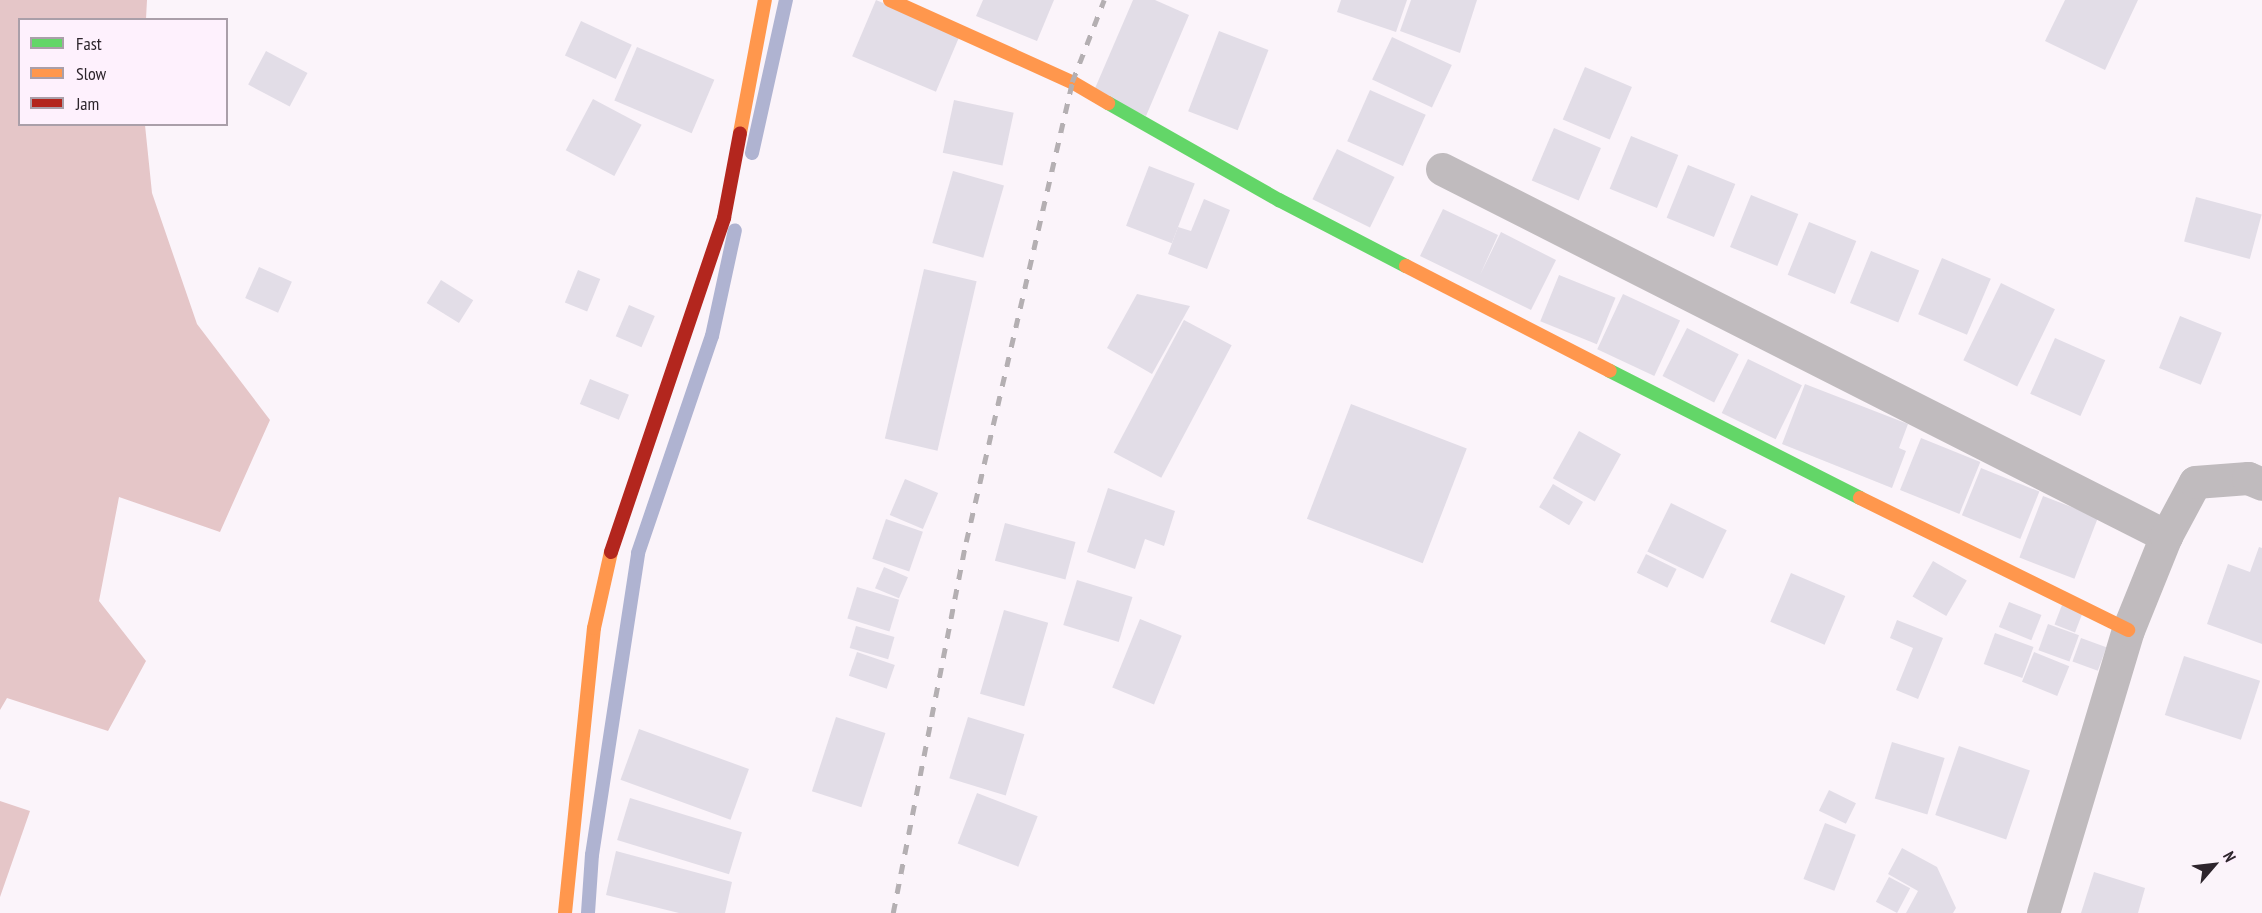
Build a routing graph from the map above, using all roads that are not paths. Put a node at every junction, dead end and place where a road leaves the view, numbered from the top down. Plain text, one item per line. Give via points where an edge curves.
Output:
1 (765, 0) edge
2 (890, 0) edge
3 (1442, 169) dead end
4 (2262, 484) edge
5 (2166, 536) junction
6 (2128, 630) junction
7 (565, 913) edge
8 (2043, 913) edge

1 - 7 street via 724,218 615,536 594,628
2 - 6 street via 1072,82 1279,200 1748,443
3 - 5 street
4 - 5 street via 2248,478 2195,482
5 - 6 street
6 - 8 street

